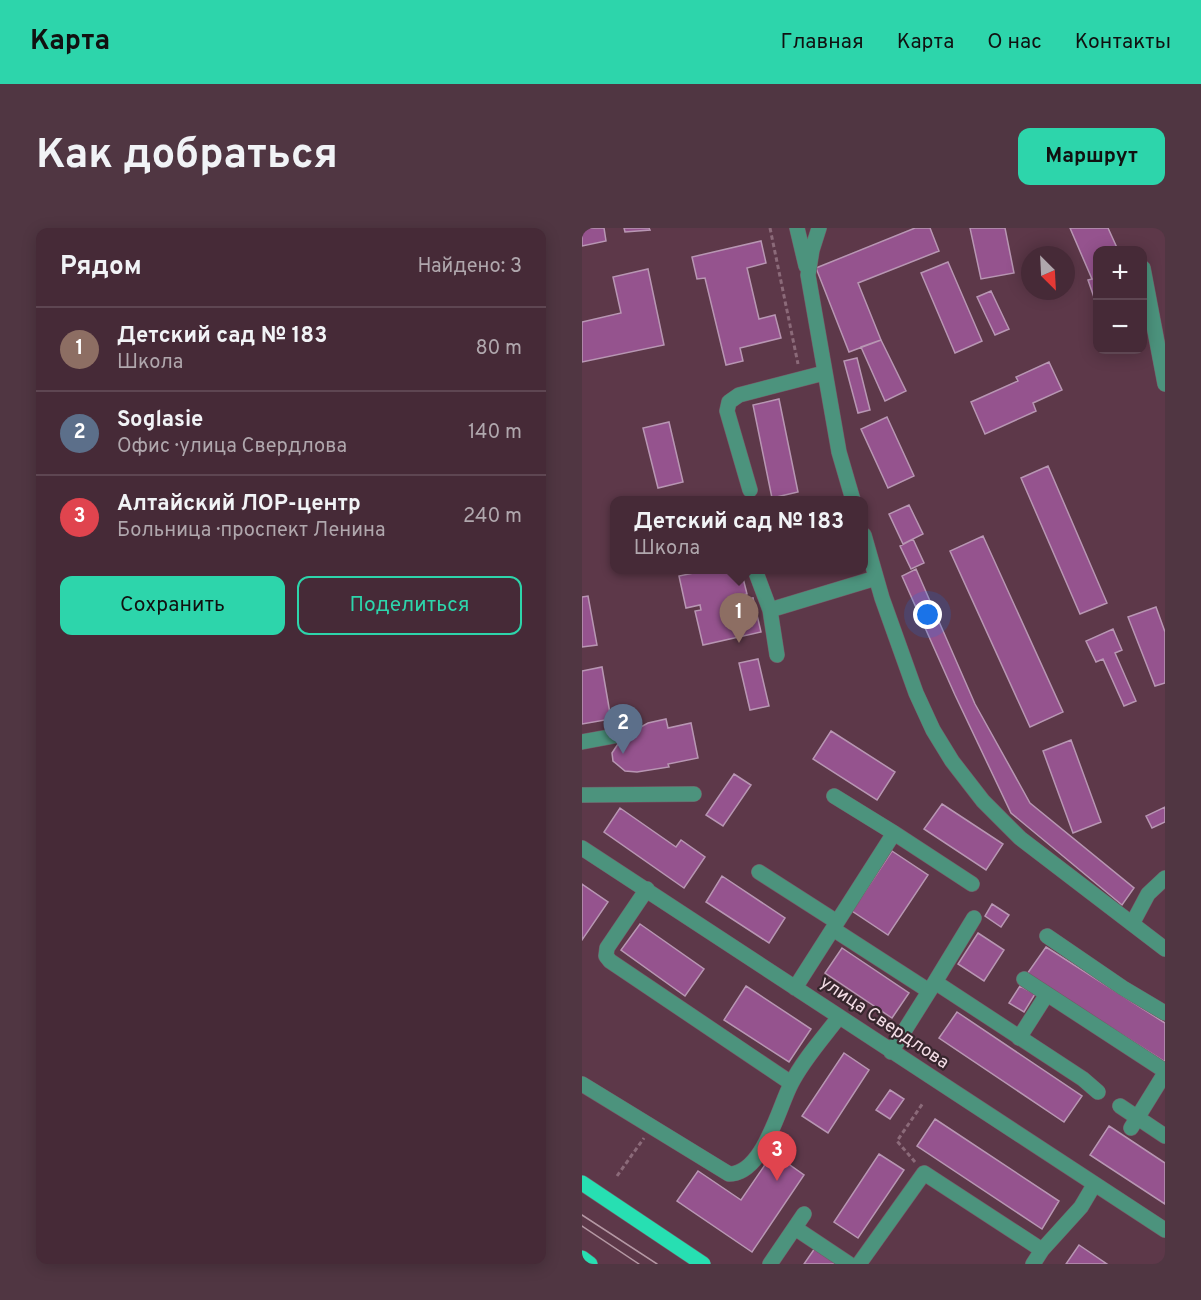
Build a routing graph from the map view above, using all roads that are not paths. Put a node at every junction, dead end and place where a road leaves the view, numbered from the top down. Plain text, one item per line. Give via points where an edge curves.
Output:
1 (797, 228) edge
2 (819, 228) edge
3 (808, 275) junction
4 (1147, 289) edge
5 (824, 373) junction
6 (1165, 384) edge
7 (750, 490) dead end
8 (852, 496) edge
9 (868, 549) edge
10 (756, 574) edge
11 (876, 578) junction
12 (770, 610) junction
13 (777, 654) dead end
14 (625, 734) dead end
15 (582, 742) edge
16 (694, 794) dead end
17 (582, 795) edge
18 (834, 796) dead end
19 (894, 833) junction
20 (582, 848) edge
21 (759, 872) dead end
22 (1165, 878) edge
23 (972, 884) dead end
24 (647, 889) junction
25 (974, 918) dead end
26 (1132, 924) junction
27 (835, 926) junction
28 (1047, 936) dead end
29 (1165, 949) edge
30 (1024, 978) dead end
31 (932, 986) junction
32 (795, 988) junction
33 (1047, 994) junction
34 (1165, 1013) edge
35 (839, 1017) junction
36 (1019, 1038) junction
37 (891, 1052) junction
38 (1165, 1072) edge
39 (792, 1083) junction
40 (582, 1084) edge
41 (1098, 1092) dead end
42 (1120, 1106) dead end
43 (1134, 1123) junction
44 (1165, 1136) edge
45 (582, 1183) edge
46 (1094, 1185) junction
47 (804, 1214) dead end
48 (795, 1228) junction
49 (1165, 1230) edge
50 (1042, 1250) junction
51 (582, 1258) edge
52 (590, 1264) edge
53 (703, 1264) edge
54 (770, 1264) edge
55 (849, 1264) edge
56 (859, 1264) edge
57 (1033, 1264) edge

1 - 3 street
2 - 3 street
3 - 5 street
4 - 6 street
5 - 7 street via 739,395 729,402 727,411
5 - 8 street
9 - 11 street
10 - 12 street
11 - 12 street
11 - 26 street via 916,693 952,761 983,801 1020,838
12 - 13 street
14 - 15 street
16 - 17 street
18 - 19 street
19 - 23 street
19 - 27 street
20 - 24 street, улица Свердлова
21 - 27 street
22 - 26 street via 1148,894
24 - 32 street, улица Свердлова
24 - 39 street via 607,948 606,956
25 - 31 street
26 - 29 street
27 - 31 street
27 - 32 street
28 - 34 street
30 - 33 street
31 - 36 street
31 - 37 street
32 - 35 street, улица Свердлова
33 - 36 street
33 - 38 street
35 - 37 street, улица Свердлова
35 - 39 street
36 - 41 street
37 - 46 street, улица Свердлова
38 - 43 street
39 - 40 street via 768,1140 745,1171 737,1174 729,1174
42 - 43 street
43 - 44 street
45 - 53 main road
46 - 49 street, улица Свердлова
46 - 50 street via 1081,1207
47 - 48 street
48 - 54 street
48 - 55 street
50 - 56 street via 924,1173
50 - 57 street
51 - 52 main road

